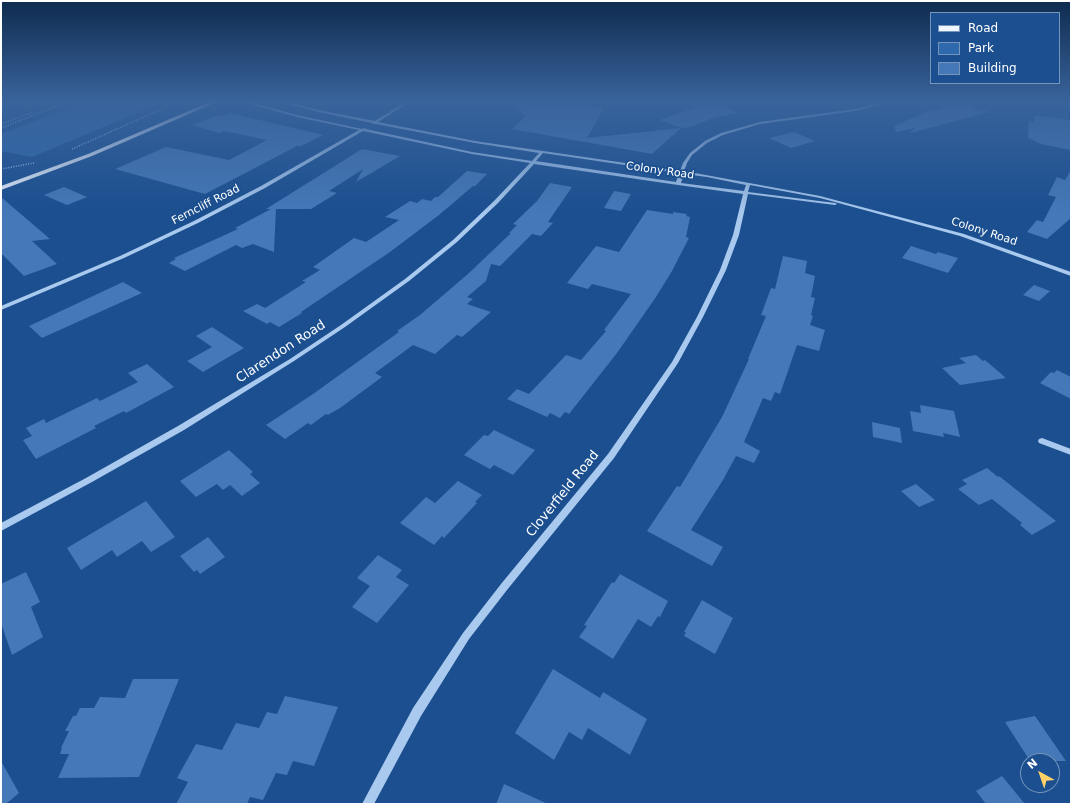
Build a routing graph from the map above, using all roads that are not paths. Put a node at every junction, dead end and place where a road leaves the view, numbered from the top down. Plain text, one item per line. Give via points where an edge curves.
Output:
1 (129, 139) edge
2 (347, 139) edge
3 (401, 139) edge
4 (458, 139) edge
5 (712, 139) edge
6 (542, 152) junction
7 (532, 163) junction
8 (682, 172) junction
9 (678, 184) junction
10 (748, 184) junction
11 (1, 188) edge
12 (746, 193) junction
13 (843, 204) junction
14 (1071, 274) edge
15 (1, 308) edge
16 (1042, 440) dead end
17 (1071, 452) edge
18 (1, 527) edge
19 (368, 804) edge

1 - 11 main road
2 - 15 street, Ferncliff Road via 273,182 196,222 108,263
3 - 7 street, Colony Road
4 - 6 street, Colony Road
5 - 8 street via 696,149
6 - 7 street, Clarendon Road
6 - 8 street, Colony Road
7 - 9 street, Colony Road
7 - 18 street, Clarendon Road via 455,241 344,326 181,428
8 - 9 street
8 - 10 street, Colony Road
9 - 12 street, Colony Road
10 - 12 street, Cloverfield Road
10 - 13 street, Colony Road via 820,197
12 - 13 street, Colony Road
12 - 19 street, Cloverfield Road via 736,235 718,280 675,363 611,456 466,636 417,712
13 - 14 street, Colony Road via 962,235
16 - 17 street

